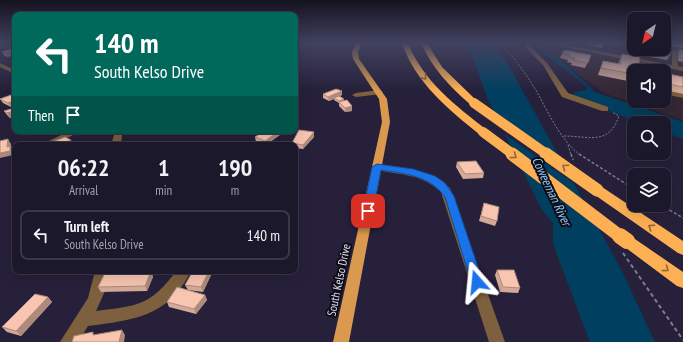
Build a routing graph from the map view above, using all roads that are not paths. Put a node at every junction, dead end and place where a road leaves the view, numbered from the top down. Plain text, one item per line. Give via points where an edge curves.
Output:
1 (357, 59) edge
2 (412, 59) edge
3 (433, 59) edge
4 (540, 59) edge
5 (631, 59) edge
6 (675, 59) edge
7 (653, 63) joint
8 (12, 65) edge
9 (675, 65) junction
10 (683, 65) edge
11 (2, 67) edge
12 (683, 69) edge
13 (12, 71) edge
14 (378, 92) junction
15 (671, 93) edge
16 (356, 95) dead end
17 (683, 96) edge
18 (605, 109) road end
19 (70, 134) edge
20 (52, 142) edge
21 (377, 167) junction
22 (683, 249) edge
23 (102, 274) edge
24 (182, 274) edge
25 (683, 281) edge
26 (86, 319) junction
27 (68, 342) edge
28 (341, 342) edge
29 (497, 342) edge

1 - 14 main road, South Kelso Drive
2 -> 25 highway, bridge via 428,82 463,116
22 -> 3 highway, bridge via 474,103 450,82
4 - 18 street via 565,95
5 - 7 street
6 - 9 street
7 - 9 street
8 - 11 street
9 - 10 street
9 - 12 street
11 - 13 street
14 - 16 street
14 - 21 main road, South Kelso Drive via 385,104 386,122
15 - 17 street
19 - 20 street
21 - 28 main road, South Kelso Drive
21 - 29 street via 431,178 446,190
23 - 26 street
24 - 26 street via 164,299 146,310
26 - 27 street

